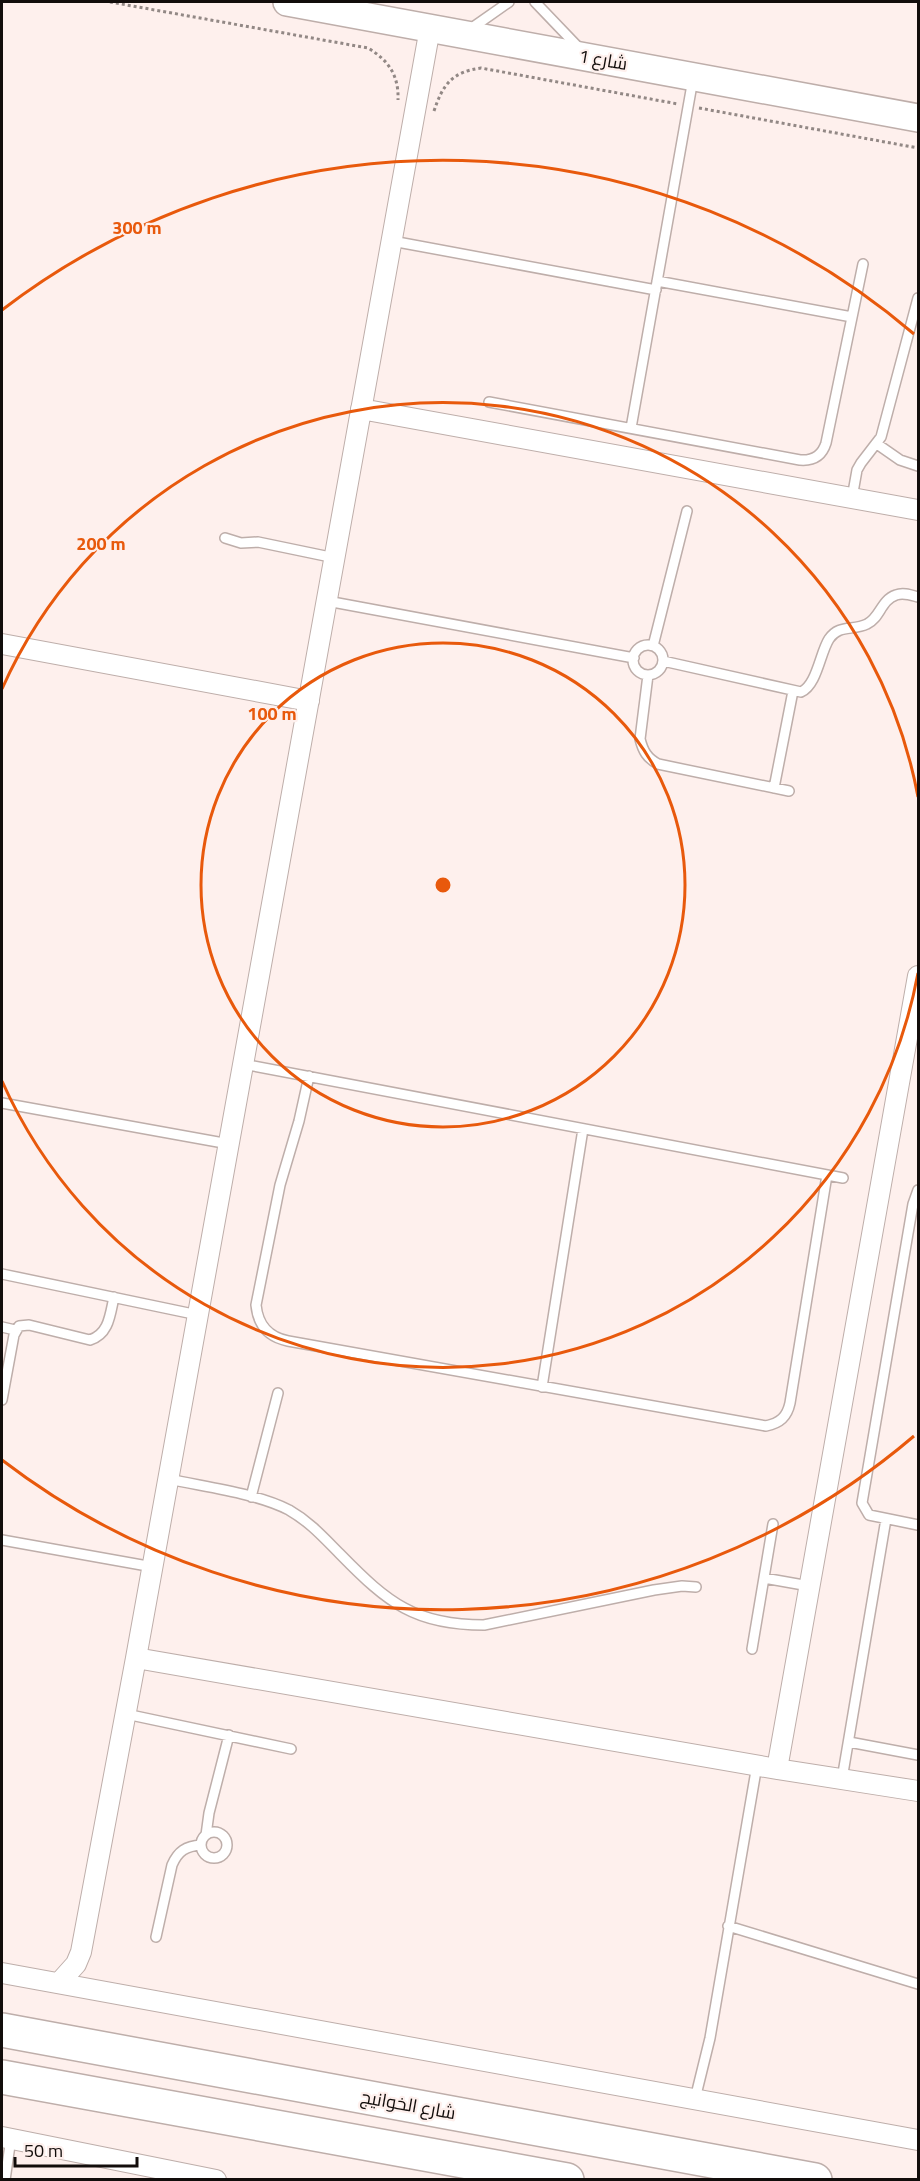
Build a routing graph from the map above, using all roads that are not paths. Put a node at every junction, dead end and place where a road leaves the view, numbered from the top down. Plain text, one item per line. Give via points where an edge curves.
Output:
1 (287, 2) edge
2 (509, 2) edge
3 (535, 2) edge
4 (430, 28) junction
5 (463, 34) junction
6 (588, 57) junction
7 (694, 76) junction
8 (918, 118) edge
9 (392, 241) junction
10 (863, 264) dead end
11 (657, 285) junction
12 (918, 298) edge
13 (852, 317) junction
14 (489, 402) dead end
15 (361, 409) junction
16 (631, 428) junction
17 (877, 444) junction
18 (918, 466) edge
19 (852, 498) junction
20 (687, 510) dead end
21 (918, 510) edge
22 (225, 538) dead end
23 (335, 558) junction
24 (918, 597) edge
25 (327, 601) junction
26 (2, 644) edge
27 (653, 646) junction
28 (634, 658) junction
29 (663, 661) junction
30 (648, 675) junction
31 (793, 691) junction
32 (309, 701) junction
33 (774, 788) junction
34 (789, 791) dead end
35 (918, 976) edge
36 (243, 1064) junction
37 (309, 1076) junction
38 (2, 1103) edge
39 (583, 1129) junction
40 (229, 1144) junction
41 (827, 1175) junction
42 (843, 1178) dead end
43 (918, 1190) edge
44 (2, 1274) edge
45 (114, 1298) junction
46 (198, 1315) junction
47 (2, 1327) edge
48 (15, 1330) junction
49 (4, 1374) edge
50 (542, 1387) junction
51 (278, 1394) dead end
52 (2, 1400) edge
53 (169, 1479) junction
54 (251, 1497) junction
55 (886, 1519) junction
56 (773, 1524) dead end
57 (918, 1525) edge
58 (2, 1540) edge
59 (153, 1567) junction
60 (764, 1578) junction
61 (809, 1586) junction
62 (696, 1587) dead end
63 (752, 1649) dead end
64 (136, 1658) junction
65 (126, 1714) junction
66 (229, 1736) junction
67 (849, 1742) junction
68 (291, 1749) dead end
69 (918, 1755) edge
70 (757, 1765) junction
71 (777, 1769) junction
72 (842, 1779) junction
73 (918, 1791) edge
74 (206, 1835) junction
75 (201, 1845) junction
76 (728, 1926) junction
77 (156, 1937) dead end
78 (81, 1952) junction
79 (2, 1973) edge
80 (59, 1983) junction
81 (918, 1984) edge
82 (93, 1990) junction
83 (2, 2030) edge
84 (2, 2077) edge
85 (694, 2099) junction
86 (6, 2138) edge
87 (918, 2140) edge
88 (377, 2145) junction
89 (4, 2180) edge
90 (216, 2180) edge
91 (475, 2180) edge
92 (567, 2180) edge
93 (815, 2180) edge

1 - 4 street, شارع 1
2 - 5 lane
3 - 6 lane
4 - 5 street, شارع 1
4 - 9 street
5 - 6 street, شارع 1
6 - 7 street, شارع 1
7 - 8 street, شارع 1
7 - 11 lane
9 - 11 lane
9 - 15 street
10 - 13 lane
11 - 13 lane
11 - 16 lane
12 - 17 lane
13 - 16 lane via 826,443 814,459 800,460
14 - 16 lane
15 - 19 street
15 - 23 street
17 - 18 lane via 900,460
17 - 19 lane via 857,470
19 - 21 street
20 - 27 lane
22 - 23 lane
23 - 25 street
24 - 31 lane via 895,595 868,624 847,627 834,634 809,687
25 - 28 lane
25 - 32 street
26 - 32 street
27 - 28 lane via 643,647
27 - 29 lane via 660,651
28 - 30 lane via 637,670
29 - 30 lane via 657,672
29 - 31 lane
30 - 33 lane via 640,739 649,759
31 - 33 lane
32 - 36 street
33 - 34 lane
35 - 61 street
36 - 37 lane
36 - 40 street
37 - 39 lane
37 - 50 lane via 282,1179 256,1305 261,1325 277,1339
38 - 40 lane
39 - 41 lane
39 - 50 lane
40 - 46 street
41 - 42 lane
41 - 50 lane via 790,1403 783,1419 766,1426
43 - 55 lane via 862,1503 869,1515
44 - 45 lane
45 - 46 lane
45 - 48 lane via 105,1331 90,1340 24,1324
46 - 53 street
47 - 48 lane
48 - 49 lane
49 - 52 lane
51 - 54 lane
53 - 54 lane
53 - 59 street
54 - 62 lane via 289,1510 308,1522 380,1594 429,1620 484,1625 654,1590
55 - 57 lane
55 - 67 lane
56 - 60 lane
58 - 59 lane
59 - 64 street
60 - 61 lane
60 - 63 lane
61 - 71 street
64 - 65 street
64 - 70 street
65 - 66 lane
65 - 78 street
66 - 68 lane
66 - 74 lane
67 - 69 lane
67 - 72 lane
70 - 71 street
70 - 76 lane
71 - 72 street
72 - 73 street
74 - 75 lane
74 - 75 lane via 222,1835 225,1851 222,1856 211,1857
75 - 77 lane via 191,1845 176,1856
76 - 81 lane
76 - 85 lane via 710,2038
78 - 80 street
78 - 82 street via 86,1978
79 - 80 street
80 - 82 street
82 - 85 street
83 - 93 highway, شارع الخوانيج
84 - 88 highway
85 - 87 street
86 - 89 lane
86 - 90 street
88 - 91 highway via 414,2162
88 - 92 highway

